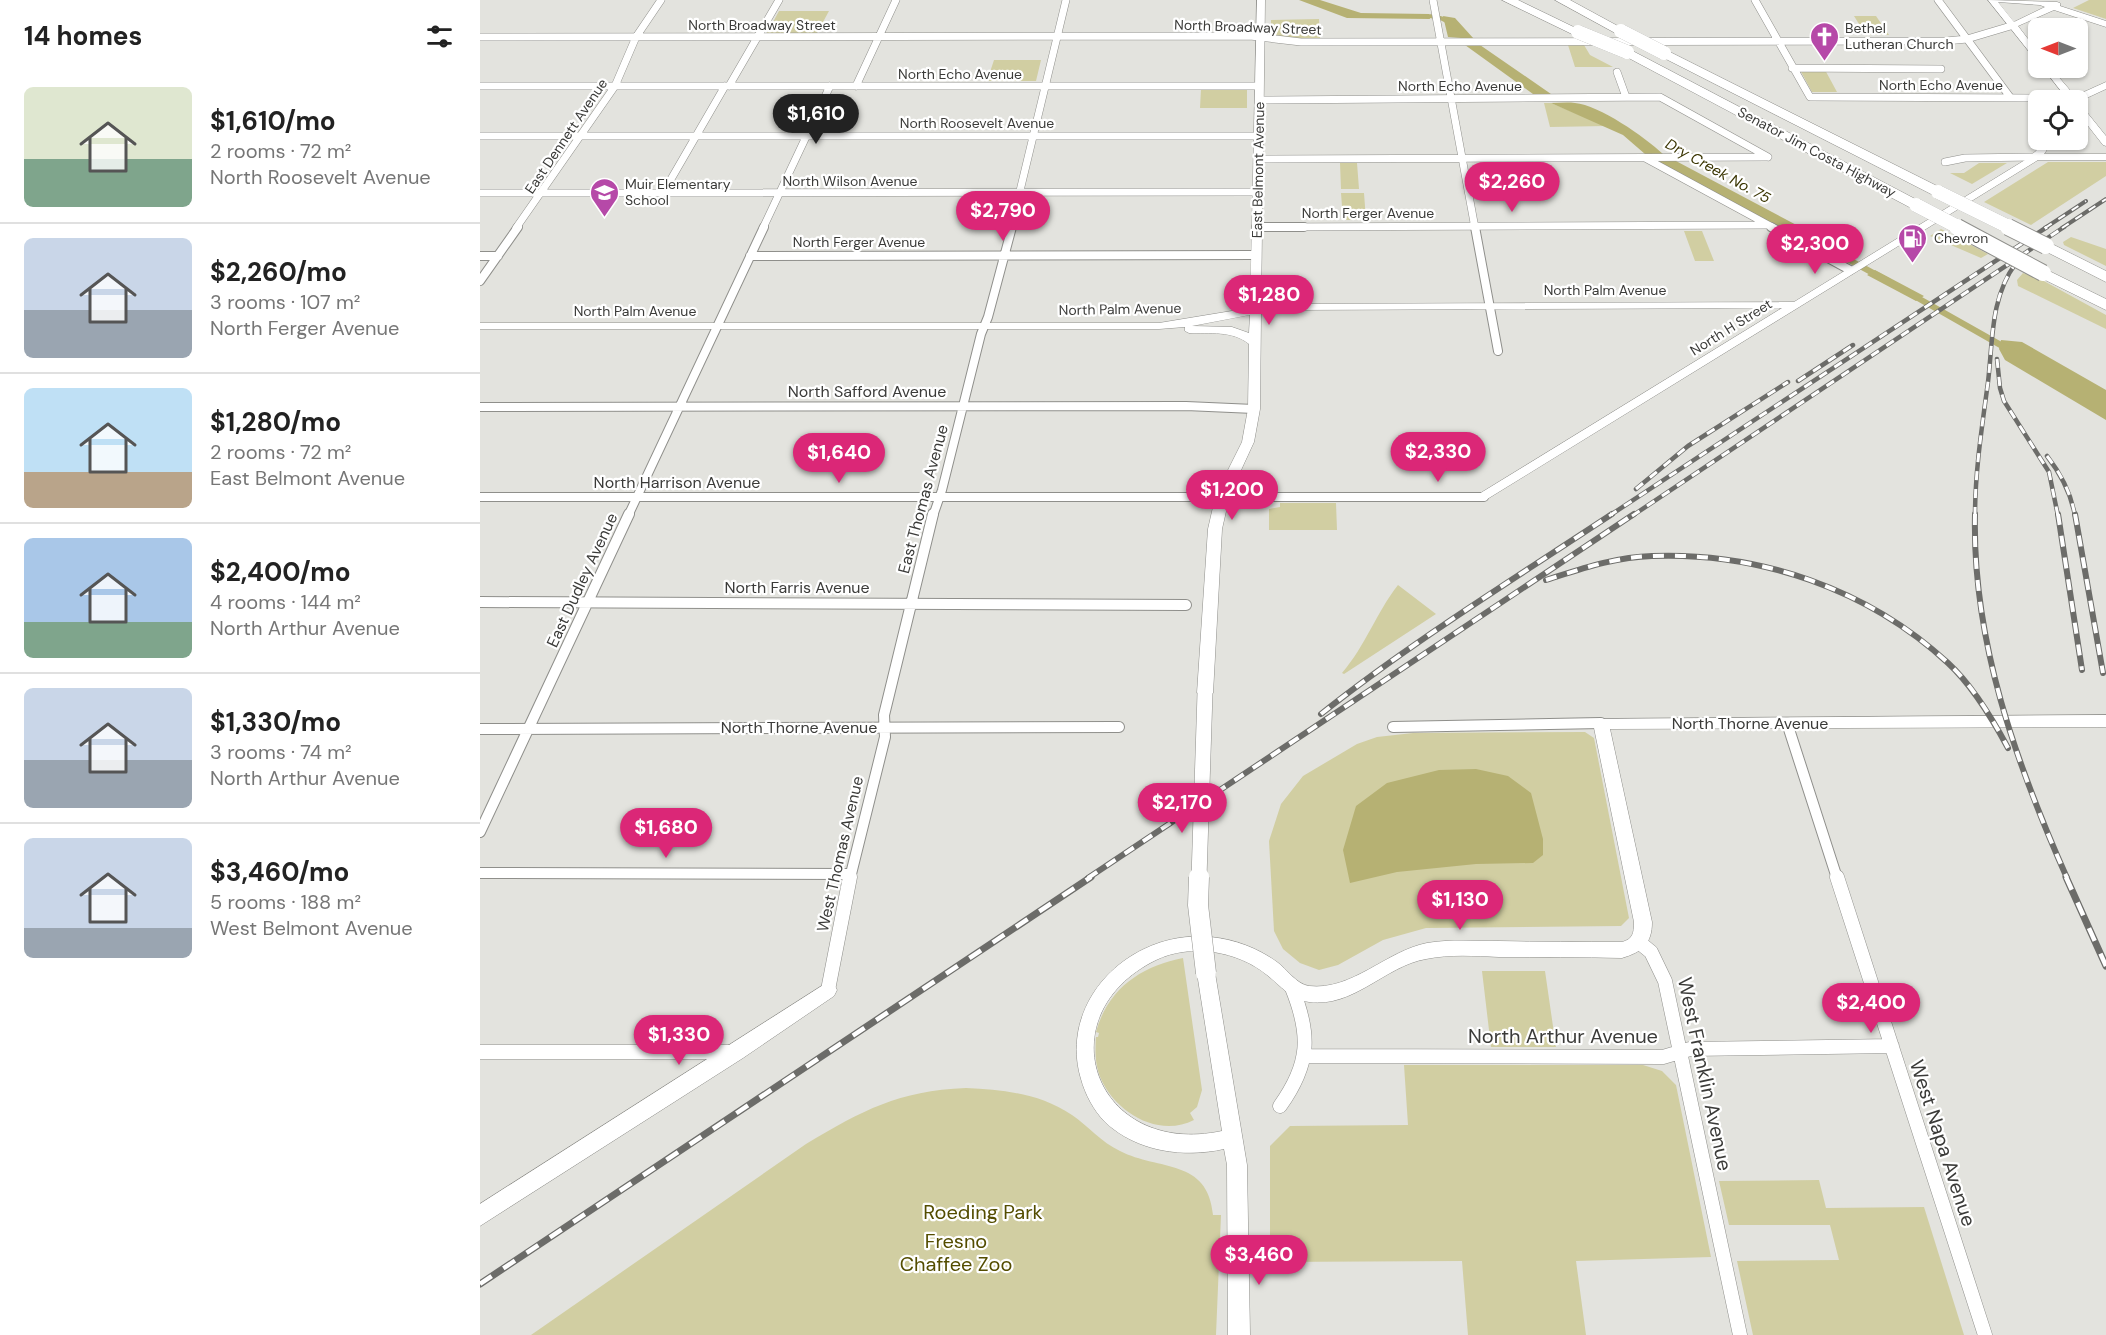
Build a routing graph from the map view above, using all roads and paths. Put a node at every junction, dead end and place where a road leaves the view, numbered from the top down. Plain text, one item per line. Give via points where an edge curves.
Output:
1 (661, 0) edge
2 (779, 0) edge
3 (896, 0) edge
4 (1066, 0) edge
5 (1261, 0) edge
6 (1433, 0) edge
7 (1509, 0) edge
8 (1527, 0) edge
9 (1561, 0) edge
10 (1586, 0) edge
11 (1755, 0) edge
12 (1938, 0) edge
13 (1992, 0) edge
14 (2000, 0) edge
15 (2066, 0) edge
16 (2054, 7) junction
17 (2106, 24) edge
18 (2014, 25) junction
19 (1583, 32) junction
20 (1057, 36) junction
21 (480, 37) edge
22 (636, 37) junction
23 (758, 37) junction
24 (878, 37) junction
25 (1260, 39) junction
26 (1967, 39) junction
27 (1442, 41) junction
28 (1778, 41) junction
29 (2028, 44) edge
30 (1670, 53) junction
31 (1792, 68) junction
32 (1941, 69) dead end
33 (1617, 72) dead end
34 (2055, 78) edge
35 (2106, 85) edge
36 (480, 86) edge
37 (615, 86) junction
38 (727, 86) junction
39 (830, 86) junction
40 (855, 86) junction
41 (1045, 86) junction
42 (1259, 86) junction
43 (2065, 90) edge
44 (2088, 93) edge
45 (1626, 97) junction
46 (2010, 97) junction
47 (2028, 97) edge
48 (1452, 98) junction
49 (1259, 100) junction
50 (2088, 120) edge
51 (480, 136) edge
52 (580, 136) junction
53 (696, 136) junction
54 (1258, 136) junction
55 (806, 137) junction
56 (1034, 137) junction
57 (2106, 143) edge
58 (2041, 150) edge
59 (2106, 157) edge
60 (1462, 158) junction
61 (1644, 158) junction
62 (2035, 158) junction
63 (1257, 159) junction
64 (1946, 162) dead end
65 (542, 192) junction
66 (1021, 192) junction
67 (1257, 192) junction
68 (480, 193) edge
69 (663, 193) junction
70 (780, 193) junction
71 (1767, 225) junction
72 (1476, 226) junction
73 (1256, 227) junction
74 (480, 255) edge
75 (498, 255) junction
76 (750, 255) junction
77 (1004, 255) junction
78 (1256, 255) junction
79 (2067, 255) junction
80 (1850, 270) junction
81 (2106, 272) edge
82 (2106, 277) edge
83 (480, 281) edge
84 (1490, 305) junction
85 (2106, 305) edge
86 (1796, 306) junction
87 (1254, 309) junction
88 (480, 326) edge
89 (717, 326) junction
90 (984, 326) junction
91 (1159, 326) junction
92 (1254, 342) junction
93 (1498, 351) dead end
94 (963, 406) junction
95 (480, 407) edge
96 (680, 407) junction
97 (1254, 409) junction
98 (480, 497) edge
99 (638, 497) junction
100 (1197, 497) dead end
101 (1254, 497) dead end
102 (1484, 497) joint
103 (938, 498) junction
104 (587, 601) junction
105 (480, 602) edge
106 (911, 603) junction
107 (1186, 605) dead end
108 (2106, 721) edge
109 (1601, 723) junction
110 (1787, 723) junction
111 (885, 727) junction
112 (1119, 727) dead end
113 (1393, 727) dead end
114 (480, 729) edge
115 (529, 729) junction
116 (480, 832) edge
117 (480, 873) edge
118 (851, 874) junction
119 (1640, 943) junction
120 (1292, 988) junction
121 (828, 990) joint
122 (1892, 1046) junction
123 (480, 1052) edge
124 (736, 1052) junction
125 (1680, 1052) junction
126 (1305, 1056) junction
127 (1280, 1106) dead end
128 (1234, 1137) junction
129 (480, 1216) edge
130 (1239, 1335) edge
131 (1740, 1335) edge
132 (1985, 1335) edge

1 - 22 street, East Dennett Avenue
2 - 23 street
3 - 24 street
4 - 20 street, East Thomas Avenue
5 - 25 main road, East Belmont Avenue
6 - 27 street
7 - 19 highway
8 - 19 highway
9 - 30 highway, bridge
10 - 30 highway
11 - 28 street
12 - 26 street
13 - 18 main road
14 - 16 main road
15 - 16 main road
16 - 17 main road
16 - 18 main road
18 - 26 street, North Broadway Street
18 - 29 main road
19 - 85 highway, Senator Jim Costa Highway, bridge
20 - 24 street, North Broadway Street
20 - 25 street, North Broadway Street
20 - 41 street, East Thomas Avenue
21 - 22 street, North Broadway Street
22 - 23 street, North Broadway Street
22 - 37 street, East Dennett Avenue
23 - 24 street, North Broadway Street
23 - 38 street
24 - 40 street
25 - 27 street, North Broadway Street
25 - 42 main road, East Belmont Avenue
26 - 28 street, North Broadway Street
26 - 46 street
27 - 28 street, North Broadway Street
27 - 48 street
28 - 31 street
30 - 79 highway, Senator Jim Costa Highway, bridge
31 - 32 street
31 - 46 street, North Echo Avenue via 1810,97
33 - 45 street
34 - 43 main road
35 - 44 main road
36 - 37 street, North Echo Avenue
37 - 38 street, North Echo Avenue
37 - 52 street, East Dennett Avenue
38 - 39 street, North Echo Avenue
38 - 53 street
39 - 40 street, North Echo Avenue
39 - 55 street, East Dudley Avenue
40 - 41 street, North Echo Avenue
41 - 42 street, North Echo Avenue
41 - 56 street, East Thomas Avenue
42 - 49 main road, East Belmont Avenue
45 - 48 street, North Echo Avenue
45 - 61 street, North Echo Avenue via 1660,97 1768,157
46 - 47 street, North Echo Avenue
48 - 49 street, North Echo Avenue
48 - 60 street
49 - 54 main road, East Belmont Avenue
50 - 57 main road
51 - 52 street, North Roosevelt Avenue
52 - 53 street, North Roosevelt Avenue
52 - 65 street, East Dennett Avenue
53 - 55 street, North Roosevelt Avenue
53 - 69 street
54 - 56 street, North Roosevelt Avenue
54 - 63 main road, East Belmont Avenue
55 - 56 street, North Roosevelt Avenue
55 - 70 street, East Dudley Avenue
56 - 66 street, East Thomas Avenue
58 - 62 main road, North H Street
59 - 62 main road
60 - 61 street
60 - 63 street
60 - 72 street
61 - 71 street
62 - 64 street via 1965,158
62 - 80 main road, North H Street
63 - 67 main road, East Belmont Avenue
65 - 68 street, North Wilson Avenue
65 - 69 street, North Wilson Avenue
65 - 75 street, East Dennett Avenue
66 - 67 street, North Wilson Avenue
66 - 70 street, North Wilson Avenue
66 - 77 street, East Thomas Avenue
67 - 73 main road, East Belmont Avenue
69 - 70 street, North Wilson Avenue
70 - 76 street, East Dudley Avenue
71 - 72 street, North Ferger Avenue
71 - 80 street
72 - 73 street, North Ferger Avenue
72 - 84 street
73 - 78 main road, East Belmont Avenue
74 - 75 street
75 - 83 street, East Dennett Avenue
76 - 77 street, North Ferger Avenue
76 - 89 street, East Dudley Avenue
77 - 78 street, North Ferger Avenue
77 - 90 street, East Thomas Avenue
78 - 87 main road, East Belmont Avenue
79 - 81 highway
79 - 82 highway
80 - 86 main road, North H Street
84 - 86 main road, North Palm Avenue
84 - 87 main road, North Palm Avenue
84 - 93 street
86 - 102 main road, North H Street
87 - 91 main road, North Palm Avenue
87 - 92 main road, East Belmont Avenue
88 - 89 main road, North Palm Avenue
89 - 90 main road, North Palm Avenue
89 - 96 street, East Dudley Avenue
90 - 91 main road, North Palm Avenue
90 - 94 street, East Thomas Avenue
91 - 92 main road via 1232,330
92 - 97 main road, East Belmont Avenue
94 - 96 street, North Safford Avenue
94 - 97 street, North Safford Avenue
94 - 103 street, East Thomas Avenue
95 - 96 street, North Safford Avenue
96 - 99 street, East Dudley Avenue
97 - 128 main road, East Belmont Avenue, bridge via 1248,442 1223,494 1217,517 1205,693 1198,905
98 - 99 street, North Harrison Avenue
99 - 103 street, North Harrison Avenue
99 - 104 street, East Dudley Avenue
100 - 103 street, North Harrison Avenue
101 - 102 street
103 - 106 street, East Thomas Avenue
104 - 105 street, North Farris Avenue
104 - 106 street, North Farris Avenue
104 - 115 street, East Dudley Avenue
106 - 107 street, North Farris Avenue
106 - 111 street, East Thomas Avenue via 884,716
108 - 110 main road, North Thorne Avenue
109 - 110 main road, North Thorne Avenue
109 - 113 street, North Thorne Avenue
109 - 119 main road via 1643,922
110 - 122 street, West Napa Avenue
111 - 112 street, North Thorne Avenue
111 - 115 street, North Thorne Avenue
111 - 118 street, West Thomas Avenue
114 - 115 street, North Thorne Avenue
115 - 116 street, East Dudley Avenue
117 - 118 street
118 - 121 street, West Thomas Avenue
119 - 120 main road via 1622,950 1433,950 1396,961 1338,991 1323,995
119 - 125 street, West Franklin Avenue via 1651,952 1665,981
120 - 126 street via 1304,1018
120 - 128 main road via 1265,963 1242,951 1209,944 1176,946 1144,957 1116,976 1099,996 1088,1019 1083,1044 1085,1069 1094,1094 1121,1123 1146,1137 1174,1144 1204,1144
121 - 124 main road
122 - 125 street, North Arthur Avenue
122 - 132 street, West Napa Avenue
123 - 124 street
124 - 129 main road
125 - 126 street, North Arthur Avenue via 1663,1057
125 - 131 street, West Franklin Avenue
126 - 127 street via 1296,1082
128 - 130 main road, East Belmont Avenue via 1239,1199

